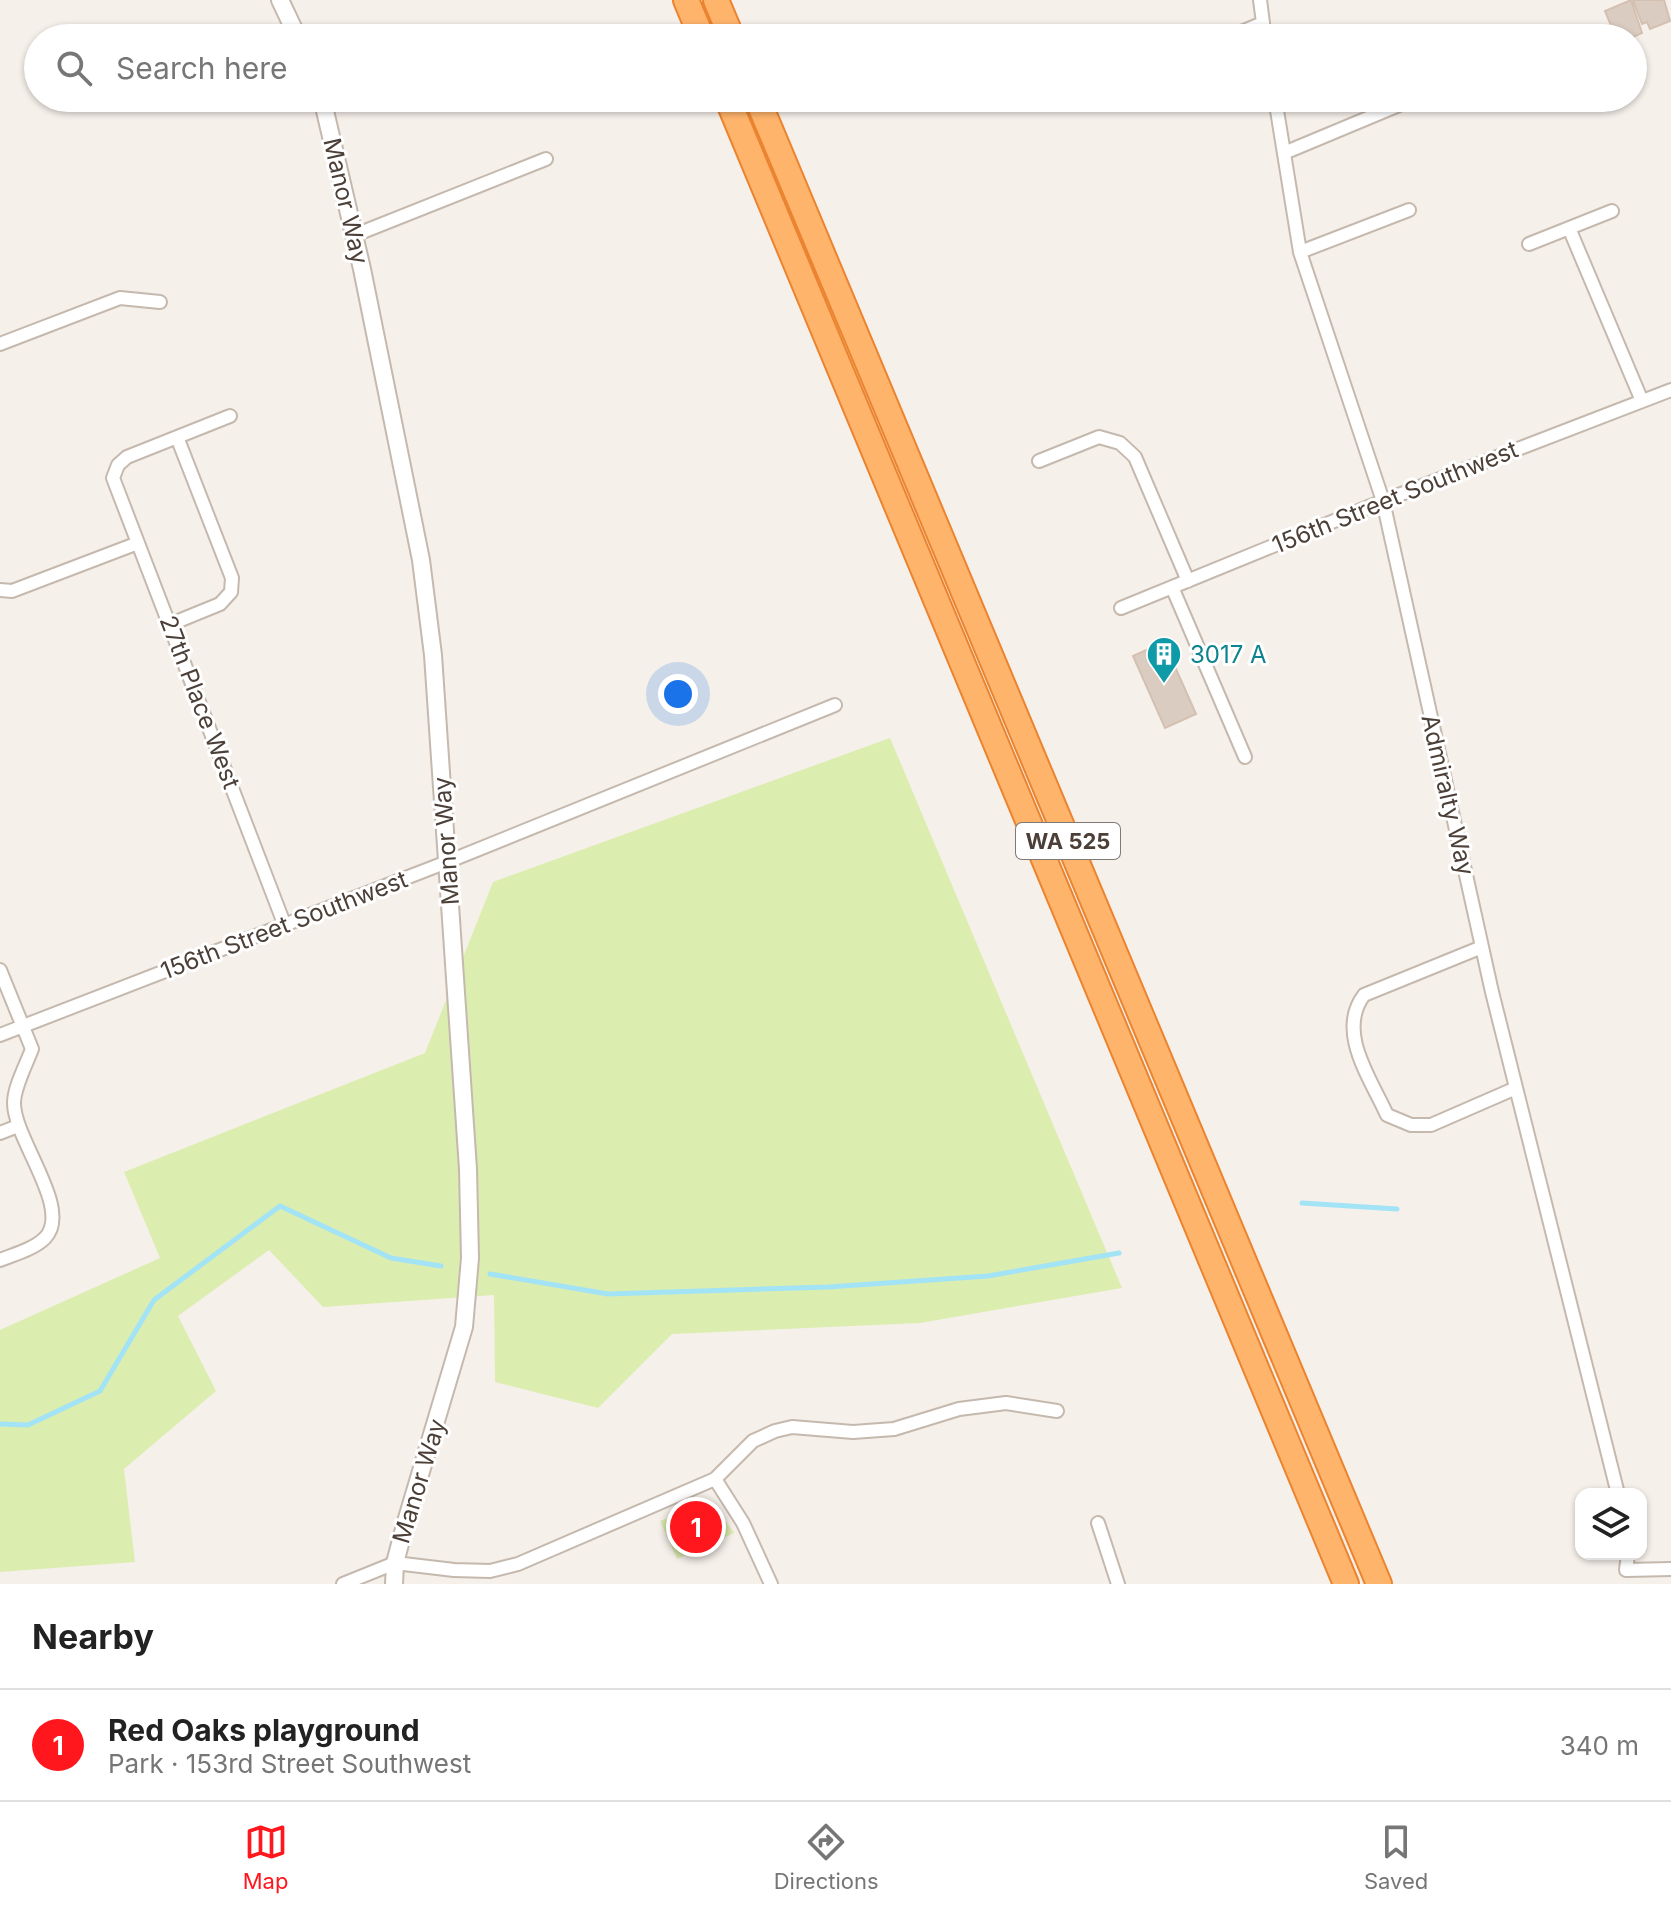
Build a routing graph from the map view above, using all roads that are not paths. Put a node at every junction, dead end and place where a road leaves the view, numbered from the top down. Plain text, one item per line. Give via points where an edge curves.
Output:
1 (280, 0) edge
2 (686, 0) edge
3 (716, 0) edge
4 (1260, 0) edge
5 (1263, 23) edge
6 (291, 24) edge
7 (696, 24) edge
8 (726, 24) edge
9 (325, 112) edge
10 (733, 112) edge
11 (763, 112) edge
12 (1277, 112) edge
13 (1382, 112) edge
14 (1284, 153) junction
15 (546, 159) dead end
16 (1409, 210) dead end
17 (1612, 211) dead end
18 (1569, 228) junction
19 (355, 235) junction
20 (1529, 244) dead end
21 (1300, 252) junction
22 (160, 302) dead end
23 (0, 344) edge
24 (1671, 390) edge
25 (1642, 401) junction
26 (230, 416) dead end
27 (177, 437) junction
28 (1039, 461) dead end
29 (1383, 501) junction
30 (138, 543) junction
31 (1188, 581) junction
32 (1172, 587) junction
33 (0, 590) edge
34 (1121, 608) dead end
35 (171, 624) junction
36 (835, 705) dead end
37 (1245, 757) dead end
38 (447, 862) junction
39 (285, 926) junction
40 (1482, 947) junction
41 (0, 970) edge
42 (23, 1027) junction
43 (0, 1035) edge
44 (1516, 1088) junction
45 (18, 1126) junction
46 (0, 1133) edge
47 (0, 1260) edge
48 (1057, 1411) dead end
49 (715, 1479) junction
50 (1616, 1488) edge
51 (1098, 1523) dead end
52 (1627, 1560) edge
53 (395, 1563) junction
54 (1671, 1569) edge
55 (343, 1584) edge
56 (394, 1584) edge
57 (771, 1584) edge
58 (1118, 1584) edge
59 (1346, 1584) edge
60 (1379, 1584) edge

1 - 6 street
2 - 7 highway
3 - 8 highway
4 - 5 street
9 - 19 street, Manor Way
10 - 59 highway, WA 525
11 - 60 highway, WA 525
12 - 14 street, Admiralty Way
13 - 14 street
14 - 21 street, Admiralty Way
15 - 19 street
16 - 21 street
17 - 18 street
18 - 20 street
18 - 25 street
19 - 38 street, Manor Way via 421,560
21 - 29 street, Admiralty Way
22 - 23 street via 120,298
24 - 25 street, 156th Street Southwest
25 - 29 street, 156th Street Southwest
26 - 27 street
27 - 30 street, 27th Place West via 127,457 113,478
27 - 35 street via 232,578 231,592 220,604
28 - 31 street via 1099,437 1120,443 1135,457
29 - 31 street, 156th Street Southwest
29 - 40 street, Admiralty Way
30 - 33 street via 12,591
30 - 35 street, 27th Place West
31 - 32 street, 156th Street Southwest
32 - 34 street, 156th Street Southwest
32 - 37 street
35 - 39 street, 27th Place West
36 - 38 street, 156th Street Southwest
38 - 39 street, 156th Street Southwest
38 - 53 street, Manor Way via 470,1258 464,1327
39 - 42 street, 156th Street Southwest
40 - 44 street, Admiralty Way
40 - 44 street via 1364,995 1354,1008 1352,1036 1387,1115 1411,1125 1431,1125
41 - 42 street
42 - 43 street, 156th Street Southwest
42 - 45 street via 32,1049 14,1101
44 - 50 street, Admiralty Way
45 - 46 street
45 - 47 street via 53,1206 53,1221 37,1245
48 - 49 street via 1006,1403 959,1409 894,1429 792,1427 753,1441
49 - 53 street via 518,1564 490,1571
49 - 57 street
51 - 58 street
52 - 54 street via 1626,1570
53 - 55 street
53 - 56 street, Manor Way

